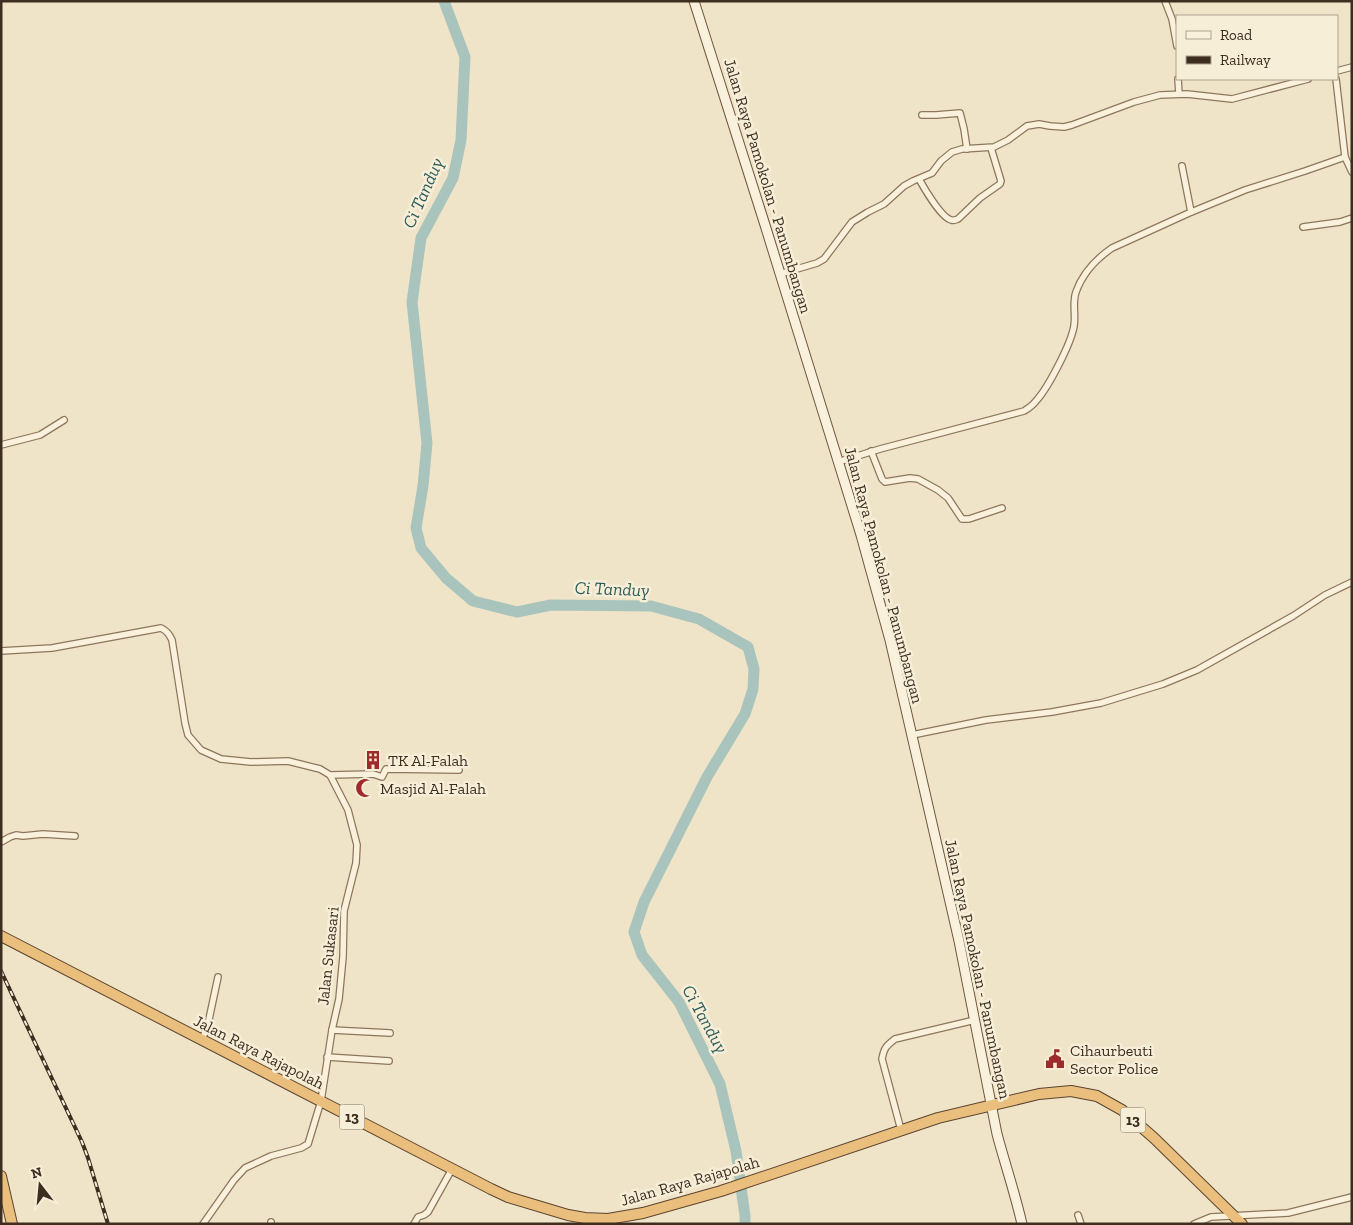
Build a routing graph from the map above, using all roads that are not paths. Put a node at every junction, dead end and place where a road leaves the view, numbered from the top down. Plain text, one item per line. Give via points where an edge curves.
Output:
1 (694, 1) edge
2 (1165, 1) edge
3 (1176, 41) edge
4 (1352, 67) edge
5 (1338, 71) edge
6 (1178, 80) edge
7 (1304, 80) edge
8 (1336, 80) edge
9 (1178, 94) junction
10 (922, 115) dead end
11 (990, 148) junction
12 (967, 149) junction
13 (1345, 157) junction
14 (1182, 166) dead end
15 (1352, 172) edge
16 (919, 179) junction
17 (1191, 212) junction
18 (1352, 218) edge
19 (1303, 227) dead end
20 (780, 274) junction
21 (64, 420) dead end
22 (1, 445) edge
23 (871, 451) junction
24 (838, 462) junction
25 (1002, 508) dead end
26 (1352, 582) edge
27 (1, 650) edge
28 (912, 735) junction
29 (459, 770) dead end
30 (330, 775) junction
31 (75, 836) dead end
32 (1, 842) edge
33 (1, 936) edge
34 (218, 977) dead end
35 (975, 1020) junction
36 (332, 1030) junction
37 (390, 1033) dead end
38 (202, 1040) junction
39 (328, 1057) junction
40 (389, 1062) dead end
41 (321, 1101) junction
42 (992, 1105) junction
43 (902, 1130) junction
44 (452, 1169) junction
45 (1, 1176) edge
46 (1352, 1197) edge
47 (1078, 1215) dead end
48 (1234, 1215) junction
49 (12, 1224) edge
50 (203, 1224) edge
51 (414, 1224) edge
52 (1022, 1224) edge
53 (1081, 1224) edge
54 (1194, 1224) edge
55 (1242, 1224) edge

1 - 20 main road, Jalan Raya Pamokolan - Panumbangan
2 - 3 street
4 - 5 street
6 - 9 street
7 - 9 street via 1232,99
8 - 13 street
9 - 11 street via 1134,102 1064,127 1027,126
10 - 12 street via 960,112
11 - 12 street
11 - 16 street via 1000,184 958,219 946,217
12 - 16 street via 952,152 932,173
13 - 15 street
13 - 17 street via 1245,190
14 - 17 street
16 - 20 street via 852,222 824,259
17 - 23 street via 1112,248 1088,269 1076,292 1074,325 1069,342 1045,388 1031,406 1012,414
18 - 19 street
20 - 24 main road, Jalan Raya Pamokolan - Panumbangan
21 - 22 street via 40,435
23 - 24 street
23 - 25 street via 885,482 918,479 948,498 962,519
24 - 28 main road, Jalan Raya Pamokolan - Panumbangan via 890,640
26 - 28 street via 1197,670 1163,684 1102,703 986,720
27 - 30 street via 52,648 161,628 172,640 188,735 201,750 221,759 288,761 320,768
28 - 35 main road, Jalan Raya Pamokolan - Panumbangan
29 - 30 street via 386,769 382,777 373,774
30 - 36 street, Jalan Sukasari via 348,810 356,845 356,863 344,911 339,999
31 - 32 street via 16,835
33 - 38 highway, Jalan Raya Rajapolah / 13
34 - 38 street
35 - 42 main road, Jalan Raya Pamokolan - Panumbangan
35 - 43 street via 895,1039 887,1045 882,1059
36 - 37 street
36 - 39 street, Jalan Sukasari
38 - 41 highway, Jalan Raya Rajapolah / 13
39 - 40 street
39 - 41 street, Jalan Sukasari
41 - 44 highway, Jalan Raya Rajapolah / 13
41 - 50 street, Jalan Sukasari via 308,1144 245,1168
42 - 43 highway, Jalan Raya Rajapolah / 13
42 - 48 highway, Jalan Raya Rajapolah / 13 via 1055,1092 1071,1091 1097,1096 1122,1110
42 - 52 main road, Jalan Raya Pamokolan - Panumbangan
43 - 44 highway, Jalan Raya Rajapolah / 13 via 721,1191 643,1213 608,1219 568,1215 508,1197
44 - 51 street via 428,1212 418,1217
45 - 49 highway
46 - 48 street via 1288,1213
47 - 53 street
48 - 54 street via 1211,1217
48 - 55 highway, Jalan Raya Rajapolah / 13

